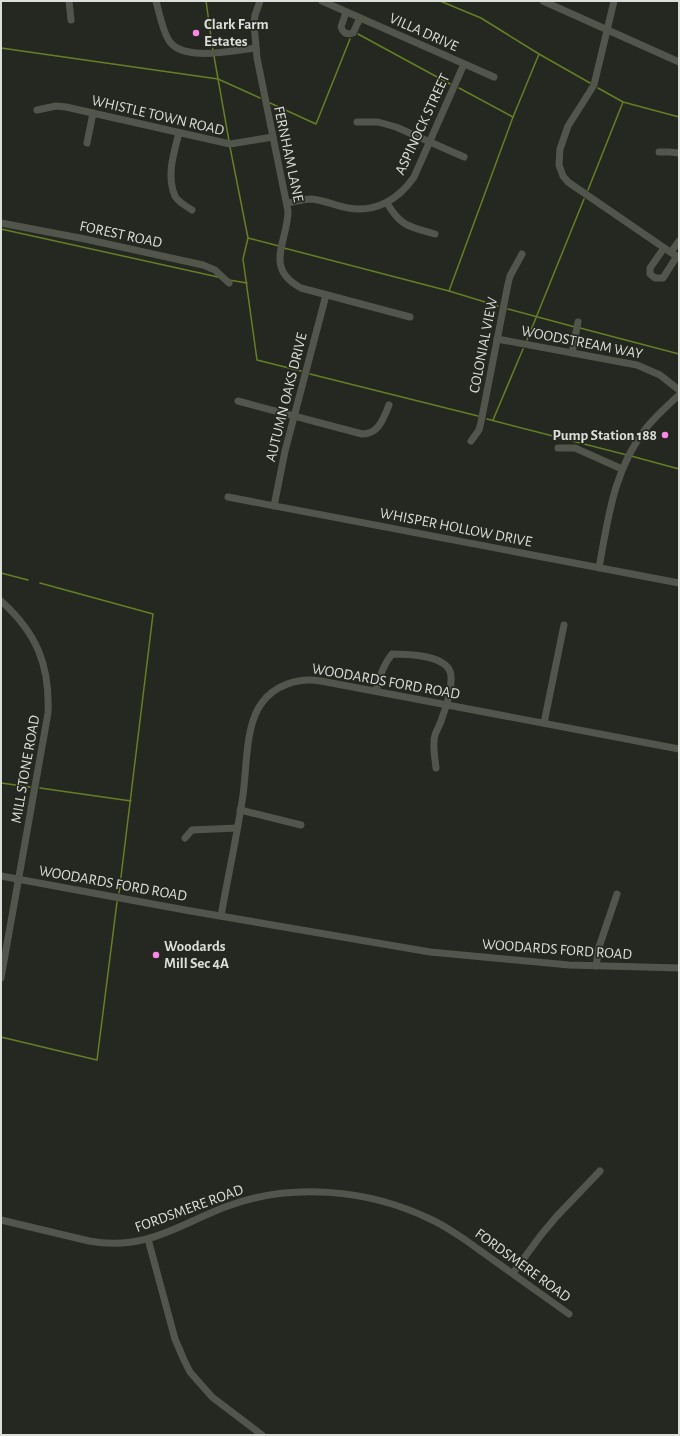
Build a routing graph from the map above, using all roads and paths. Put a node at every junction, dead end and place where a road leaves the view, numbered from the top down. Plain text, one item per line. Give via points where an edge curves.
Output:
1 (69, 1) edge
2 (156, 1) edge
3 (260, 1) edge
4 (322, 1) edge
5 (543, 1) edge
6 (614, 1) edge
7 (346, 12) junction
8 (360, 18) junction
9 (71, 20) dead end
10 (607, 30) junction
11 (256, 48) junction
12 (679, 62) edge
13 (464, 64) junction
14 (494, 77) dead end
15 (37, 110) dead end
16 (93, 113) junction
17 (357, 122) dead end
18 (179, 133) junction
19 (273, 137) junction
20 (430, 142) junction
21 (86, 143) dead end
22 (659, 152) dead end
23 (679, 153) edge
24 (464, 157) dead end
25 (287, 203) junction
26 (387, 203) junction
27 (192, 210) dead end
28 (1, 223) edge
29 (435, 234) dead end
30 (679, 241) edge
31 (664, 248) junction
32 (522, 254) dead end
33 (676, 256) edge
34 (229, 283) dead end
35 (326, 295) junction
36 (410, 317) dead end
37 (578, 322) dead end
38 (497, 339) junction
39 (572, 353) junction
40 (679, 390) edge
41 (679, 395) edge
42 (238, 401) dead end
43 (389, 405) dead end
44 (294, 416) junction
45 (471, 441) dead end
46 (558, 448) dead end
47 (622, 469) junction
48 (228, 497) dead end
49 (274, 506) junction
50 (598, 568) junction
51 (679, 583) edge
52 (1, 601) edge
53 (564, 625) dead end
54 (376, 692) junction
55 (446, 705) junction
56 (544, 723) junction
57 (679, 749) edge
58 (436, 768) dead end
59 (240, 810) junction
60 (302, 825) dead end
61 (237, 828) junction
62 (185, 838) dead end
63 (1, 876) edge
64 (19, 879) junction
65 (617, 894) dead end
66 (221, 916) junction
67 (596, 966) junction
68 (679, 968) edge
69 (1, 978) edge
70 (600, 1171) dead end
71 (1, 1220) edge
72 (148, 1239) junction
73 (513, 1274) junction
74 (569, 1314) dead end
75 (262, 1435) edge

1 - 9 street
2 - 11 street via 170,42 182,51 202,54
3 - 11 street, FERNHAM LANE via 254,24
4 - 7 street, VILLA DRIVE
5 - 10 street
6 - 10 street
7 - 8 street, VILLA DRIVE
7 - 8 street via 340,27 344,33 353,33
8 - 13 street, VILLA DRIVE
10 - 12 street
10 - 31 street via 594,85 567,129 560,149 559,165 563,176 571,185
11 - 19 street, FERNHAM LANE
13 - 14 street, VILLA DRIVE
13 - 20 street, ASPINOCK STREET
15 - 16 street, WHISTLE TOWN ROAD via 56,106
16 - 18 street, WHISTLE TOWN ROAD
16 - 21 street
17 - 20 street via 386,124
18 - 19 street, WHISTLE TOWN ROAD via 230,144
18 - 27 street via 172,165 172,187 176,198
19 - 25 street, FERNHAM LANE
20 - 24 street
20 - 26 street, ASPINOCK STREET via 407,187
22 - 23 street
25 - 26 street, ASPINOCK STREET via 313,200 362,210
25 - 35 street, FERNHAM LANE via 288,217 279,254 282,268 293,284
26 - 29 street via 402,223
28 - 34 street, FOREST ROAD via 203,265 215,270
30 - 33 street
31 - 33 street
31 - 33 street via 650,268 650,274 655,278 663,278
32 - 38 street, COLONIAL VIEW via 509,280
35 - 36 street, FERNHAM LANE
35 - 44 street, AUTUMN OAKS DRIVE
37 - 39 street
38 - 39 street, WOODSTREAM WAY
38 - 45 street, COLONIAL VIEW via 480,426
39 - 40 street, WOODSTREAM WAY via 643,367 660,375
41 - 47 street via 646,428
42 - 44 street
43 - 44 street via 380,426 366,434
44 - 49 street, AUTUMN OAKS DRIVE
46 - 47 street via 575,448
47 - 50 street via 613,493
48 - 49 street, WHISPER HOLLOW DRIVE
49 - 50 street, WHISPER HOLLOW DRIVE
50 - 51 street, WHISPER HOLLOW DRIVE
52 - 64 street, MILL STONE ROAD via 25,626 37,646 44,663 49,695
53 - 56 street
54 - 55 street, WOODARDS FORD ROAD
54 - 55 street via 385,662 392,654 408,654 439,661 448,666 452,674
54 - 59 street, WOODARDS FORD ROAD via 310,680 295,681 270,694 261,703 252,723
55 - 56 street, WOODARDS FORD ROAD
55 - 58 street via 435,735
56 - 57 street, WOODARDS FORD ROAD
59 - 60 street
59 - 61 street, WOODARDS FORD ROAD
61 - 62 street via 192,830
61 - 66 street, WOODARDS FORD ROAD
63 - 64 street, WOODARDS FORD ROAD
64 - 66 street, WOODARDS FORD ROAD
64 - 69 street, MILL STONE ROAD
65 - 67 street via 598,948
66 - 67 street, WOODARDS FORD ROAD via 430,952
67 - 68 street, WOODARDS FORD ROAD
70 - 73 street via 556,1216
71 - 72 street, FORDSMERE ROAD via 102,1243 122,1244
72 - 73 street, FORDSMERE ROAD via 243,1201 278,1194 336,1193 374,1199 430,1219 464,1238
72 - 75 street via 175,1339 190,1372 212,1397
73 - 74 street, FORDSMERE ROAD

